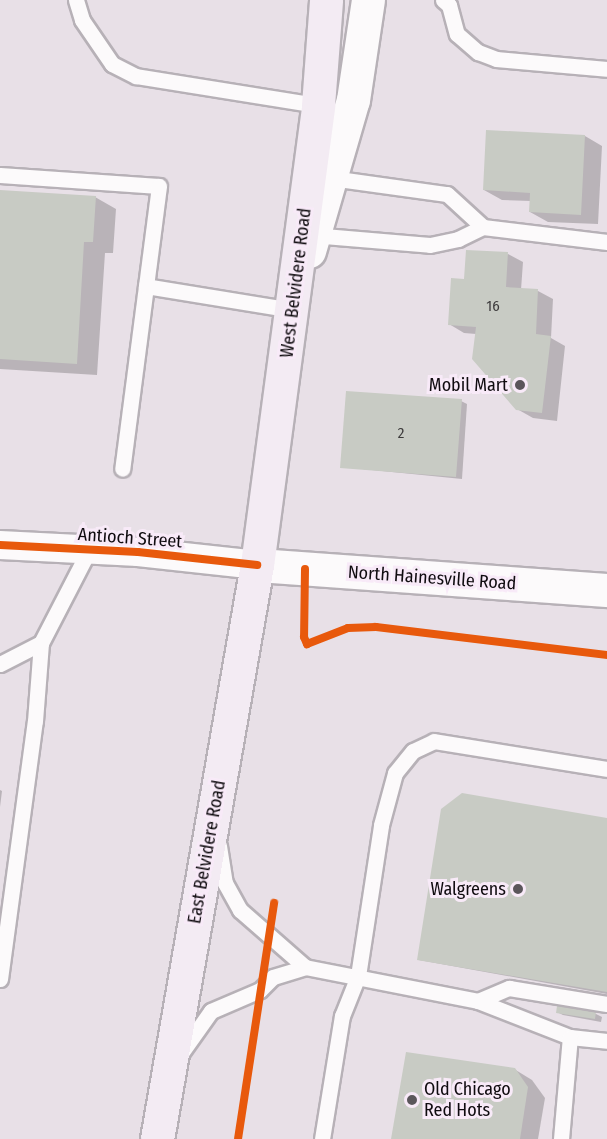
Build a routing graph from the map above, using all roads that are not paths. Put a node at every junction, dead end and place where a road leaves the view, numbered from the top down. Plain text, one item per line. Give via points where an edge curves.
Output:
1 (76, 0) edge
2 (326, 0) edge
3 (368, 0) edge
4 (443, 0) edge
5 (607, 69) edge
6 (318, 105) junction
7 (0, 175) edge
8 (331, 178) junction
9 (483, 226) junction
10 (312, 235) junction
11 (607, 242) edge
12 (146, 286) junction
13 (292, 310) junction
14 (288, 344) junction
15 (122, 469) dead end
16 (0, 545) edge
17 (89, 550) junction
18 (256, 565) junction
19 (607, 590) edge
20 (41, 643) junction
21 (0, 664) edge
22 (607, 769) edge
23 (220, 781) junction
24 (305, 967) junction
25 (358, 976) junction
26 (0, 979) edge
27 (478, 1001) junction
28 (607, 1004) edge
29 (570, 1037) junction
30 (607, 1041) edge
31 (165, 1096) junction
32 (157, 1139) edge
33 (322, 1139) edge
34 (561, 1139) edge

1 - 6 lane via 82,20 112,64 136,76
2 - 6 main road, West Belvidere Road
3 - 8 main road via 353,100
4 - 5 lane via 449,5 457,34 478,52 496,59
6 - 13 main road, West Belvidere Road
7 - 12 lane via 159,186
8 - 9 lane via 447,194
8 - 10 main road
9 - 10 lane via 458,239 430,245
9 - 11 lane
10 - 14 main road
12 - 13 lane
12 - 15 lane
13 - 14 main road, West Belvidere Road
14 - 18 main road, West Belvidere Road
16 - 17 street, Antioch Street
17 - 18 street, Antioch Street
17 - 20 lane
18 - 19 main road, North Hainesville Road
18 - 23 main road, East Belvidere Road
20 - 21 lane
20 - 26 lane via 35,721
22 - 25 lane via 434,741 413,751 395,773 381,825
23 - 24 lane via 217,829 225,882 240,910
23 - 31 main road, East Belvidere Road
24 - 25 lane
24 - 31 lane via 273,977 260,990 211,1011 185,1044
25 - 27 lane
25 - 33 lane via 342,1016
27 - 28 lane via 509,988
27 - 29 lane
29 - 30 lane
29 - 34 lane
31 - 32 main road, East Belvidere Road

